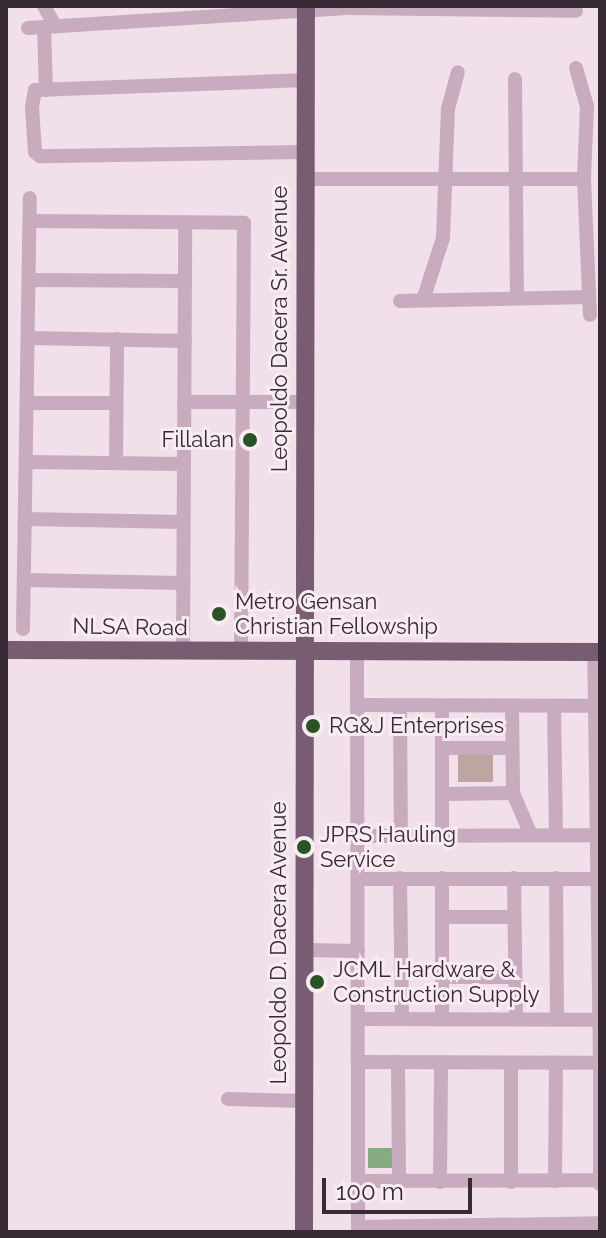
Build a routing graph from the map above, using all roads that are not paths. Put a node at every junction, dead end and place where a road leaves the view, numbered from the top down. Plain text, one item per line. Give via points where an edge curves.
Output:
1 (44, 6) edge
2 (306, 8) edge
3 (429, 8) edge
4 (551, 8) edge
5 (576, 11) dead end
6 (154, 12) edge
7 (42, 27) junction
8 (576, 68) dead end
9 (458, 72) dead end
10 (515, 79) dead end
11 (305, 80) junction
12 (46, 90) junction
13 (305, 152) junction
14 (442, 177) junction
15 (305, 179) junction
16 (584, 179) junction
17 (515, 181) junction
18 (30, 198) dead end
19 (30, 221) junction
20 (185, 223) junction
21 (29, 280) junction
22 (185, 281) junction
23 (589, 297) junction
24 (517, 298) junction
25 (423, 300) junction
26 (400, 301) dead end
27 (590, 315) dead end
28 (28, 338) junction
29 (117, 339) junction
30 (185, 341) junction
31 (184, 402) junction
32 (242, 402) junction
33 (303, 402) junction
34 (27, 403) junction
35 (116, 403) junction
36 (26, 462) junction
37 (116, 463) junction
38 (184, 464) junction
39 (25, 519) junction
40 (183, 522) junction
41 (24, 580) junction
42 (183, 583) junction
43 (23, 629) dead end
44 (6, 650) edge
45 (183, 652) junction
46 (241, 652) junction
47 (597, 652) edge
48 (302, 653) junction
49 (357, 653) junction
50 (358, 705) junction
51 (400, 706) junction
52 (442, 706) junction
53 (512, 706) junction
54 (594, 706) junction
55 (554, 707) junction
56 (442, 748) junction
57 (512, 748) junction
58 (513, 793) junction
59 (443, 794) junction
60 (442, 835) junction
61 (531, 835) junction
62 (556, 835) junction
63 (596, 835) junction
64 (358, 836) junction
65 (401, 836) junction
66 (400, 878) junction
67 (442, 878) junction
68 (514, 878) junction
69 (556, 878) junction
70 (358, 879) junction
71 (597, 879) junction
72 (442, 917) junction
73 (514, 917) junction
74 (304, 950) junction
75 (358, 951) junction
76 (442, 977) junction
77 (515, 977) junction
78 (359, 1019) junction
79 (402, 1019) junction
80 (442, 1019) junction
81 (516, 1019) junction
82 (557, 1019) junction
83 (599, 1020) edge
84 (358, 1062) junction
85 (398, 1062) junction
86 (441, 1062) junction
87 (511, 1063) junction
88 (556, 1063) junction
89 (600, 1063) edge
90 (228, 1099) dead end
91 (304, 1101) junction
92 (359, 1181) junction
93 (399, 1181) junction
94 (555, 1181) junction
95 (440, 1182) junction
96 (511, 1182) junction
97 (600, 1182) edge
98 (600, 1223) edge
99 (558, 1228) edge
100 (358, 1229) edge
101 (513, 1229) edge
102 (403, 1230) edge
103 (442, 1230) edge
104 (304, 1232) edge

1 - 7 street
2 - 3 street
2 - 6 street
2 - 11 main road, Leopoldo Dacera Sr. Avenue
3 - 4 street
4 - 5 street
6 - 7 street
7 - 12 street
8 - 16 street via 587,106
9 - 14 street via 448,109
10 - 17 street
11 - 12 street
11 - 13 main road, Leopoldo Dacera Sr. Avenue
12 - 13 street via 32,94 34,148 40,156
13 - 15 main road, Leopoldo Dacera Sr. Avenue
14 - 15 street
14 - 17 street
14 - 25 street via 447,195 443,238
15 - 33 main road, Leopoldo Dacera Sr. Avenue
16 - 17 street
16 - 23 street
17 - 24 street
18 - 19 street
19 - 20 street
19 - 21 street
20 - 22 street
20 - 32 street via 244,223
21 - 22 street
21 - 28 street
22 - 30 street
23 - 24 street
23 - 27 street
24 - 25 street
25 - 26 street
28 - 29 street
28 - 34 street
29 - 30 street
29 - 35 street
30 - 31 street
31 - 32 street
31 - 38 street
32 - 33 street
32 - 46 street
33 - 48 main road, Leopoldo Dacera Sr. Avenue
34 - 35 street
34 - 36 street
35 - 37 street
36 - 37 street
36 - 39 street
37 - 38 street
38 - 40 street
39 - 40 street
39 - 41 street
40 - 42 street
41 - 42 street
41 - 43 street
42 - 45 street
44 - 45 main road, NLSA Road
45 - 46 main road, NLSA Road
46 - 48 main road, NLSA Road
47 - 49 main road, NLSA Road
47 - 54 street
48 - 49 main road, NLSA Road
48 - 74 main road, Leopoldo D. Dacera Avenue
49 - 50 street
50 - 51 street
50 - 64 street
51 - 52 street
51 - 65 street
52 - 53 street
52 - 56 street
53 - 55 street
53 - 57 street
54 - 55 street
54 - 63 street
55 - 62 street
56 - 57 street
56 - 59 street
57 - 58 street
58 - 59 street
58 - 61 street
59 - 60 street
60 - 61 street
60 - 65 street
61 - 62 street
62 - 63 street
63 - 71 street
64 - 65 street
64 - 70 street
66 - 67 street
66 - 70 street
66 - 79 street
67 - 68 street
67 - 72 street
68 - 69 street
68 - 73 street
69 - 71 street
69 - 82 street
70 - 75 street
71 - 83 street
72 - 73 street
72 - 76 street
73 - 77 street
74 - 75 street
74 - 91 main road, Leopoldo D. Dacera Avenue
75 - 78 street
76 - 77 street
76 - 80 street
77 - 81 street
78 - 79 street
78 - 84 street
79 - 80 street
80 - 81 street
81 - 82 street
82 - 83 street
83 - 89 street
84 - 85 street
84 - 92 street
85 - 86 street
85 - 93 street
86 - 87 street
86 - 95 street
87 - 88 street
87 - 96 street
88 - 89 street
88 - 94 street
89 - 97 street
90 - 91 street
91 - 104 main road, Leopoldo D. Dacera Avenue
92 - 93 street
92 - 100 street
93 - 95 street
94 - 96 street
94 - 97 street
95 - 96 street
98 - 99 street
99 - 101 street
100 - 102 street
101 - 103 street
102 - 103 street

